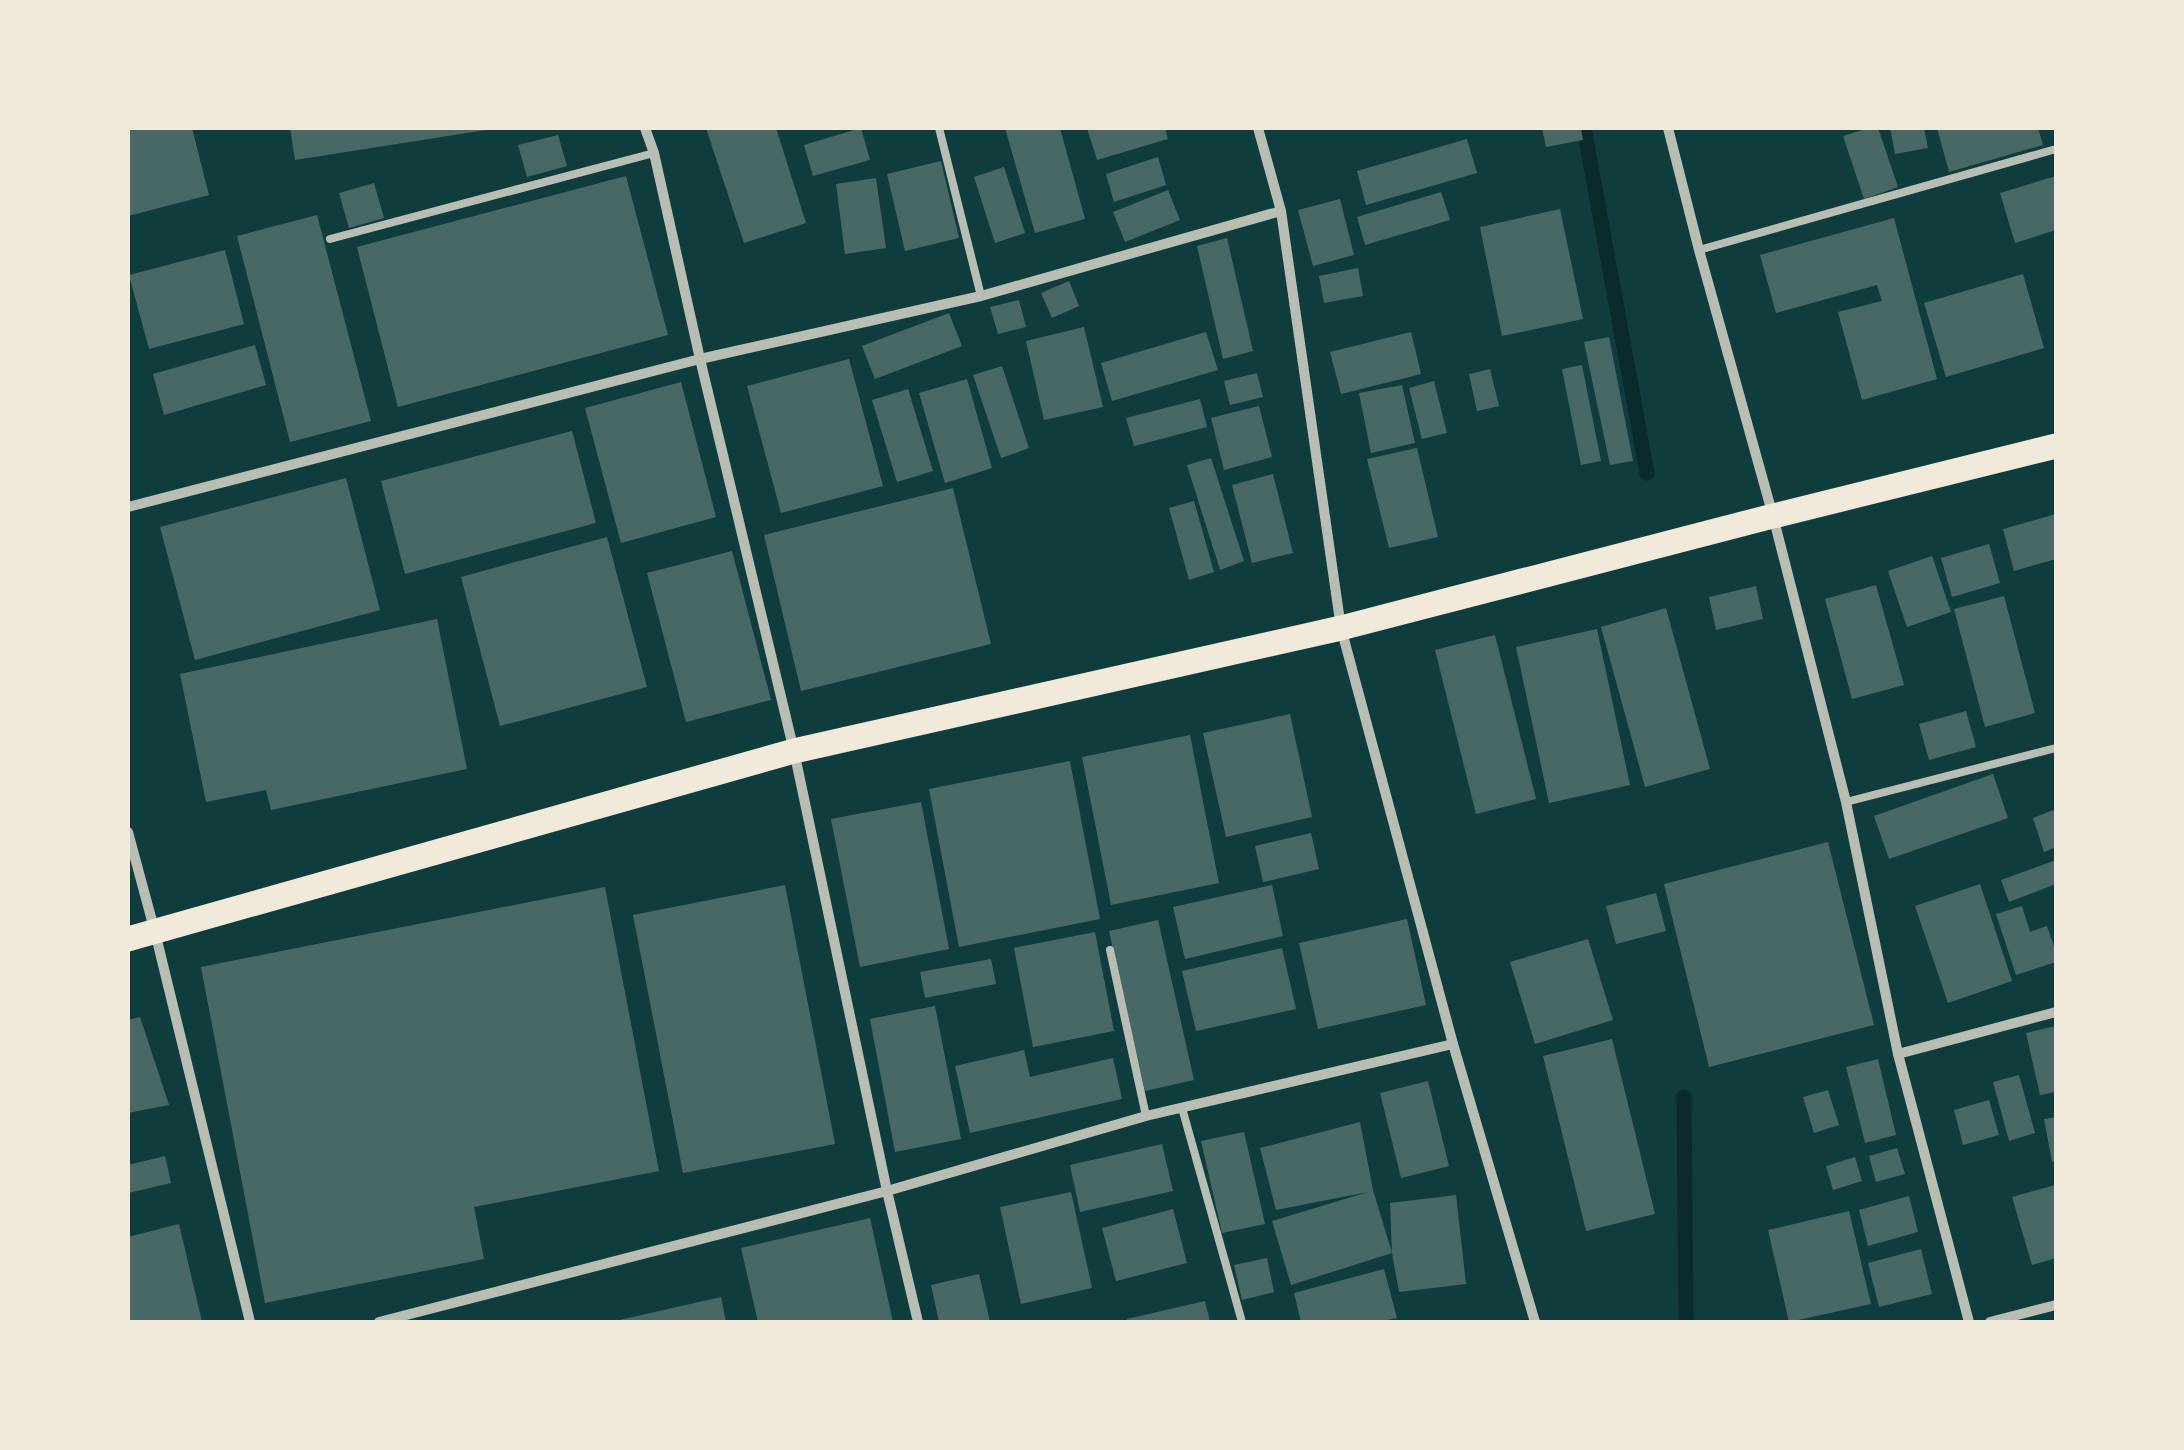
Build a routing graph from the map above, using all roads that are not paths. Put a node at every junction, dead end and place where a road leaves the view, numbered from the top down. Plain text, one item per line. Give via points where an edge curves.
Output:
1 (645, 128) edge
2 (939, 128) edge
3 (1258, 128) edge
4 (1668, 128) edge
5 (2052, 151) edge
6 (654, 153) junction
7 (1281, 211) junction
8 (330, 239) dead end
9 (1699, 250) junction
10 (981, 296) junction
11 (700, 359) junction
12 (2056, 446) edge
13 (128, 506) edge
14 (1773, 516) junction
15 (1342, 628) junction
16 (2056, 748) edge
17 (794, 751) junction
18 (1846, 802) junction
19 (128, 832) edge
20 (155, 932) junction
21 (128, 939) edge
22 (1110, 950) dead end
23 (2056, 1012) edge
24 (1454, 1044) junction
25 (1898, 1054) junction
26 (1182, 1108) junction
27 (1146, 1116) junction
28 (887, 1191) junction
29 (2056, 1305) edge
30 (250, 1322) edge
31 (379, 1322) edge
32 (918, 1322) edge
33 (1242, 1322) edge
34 (1535, 1322) edge
35 (1969, 1322) edge
36 (1990, 1322) edge

1 - 6 street
2 - 10 lane
3 - 7 street
4 - 9 street
5 - 9 lane
6 - 8 lane
6 - 11 street
7 - 10 street
7 - 15 street
9 - 14 street
10 - 11 street
11 - 13 street
11 - 17 street
12 - 14 main road
14 - 15 main road
14 - 18 street
15 - 17 main road
15 - 24 street
16 - 18 lane
17 - 20 main road
17 - 28 street
18 - 25 street
19 - 20 street
20 - 21 main road
20 - 30 street
22 - 27 lane
23 - 25 street
24 - 26 street
24 - 34 street
25 - 35 street
26 - 27 street
26 - 33 lane
27 - 28 street
28 - 31 street
28 - 32 street
29 - 36 street

